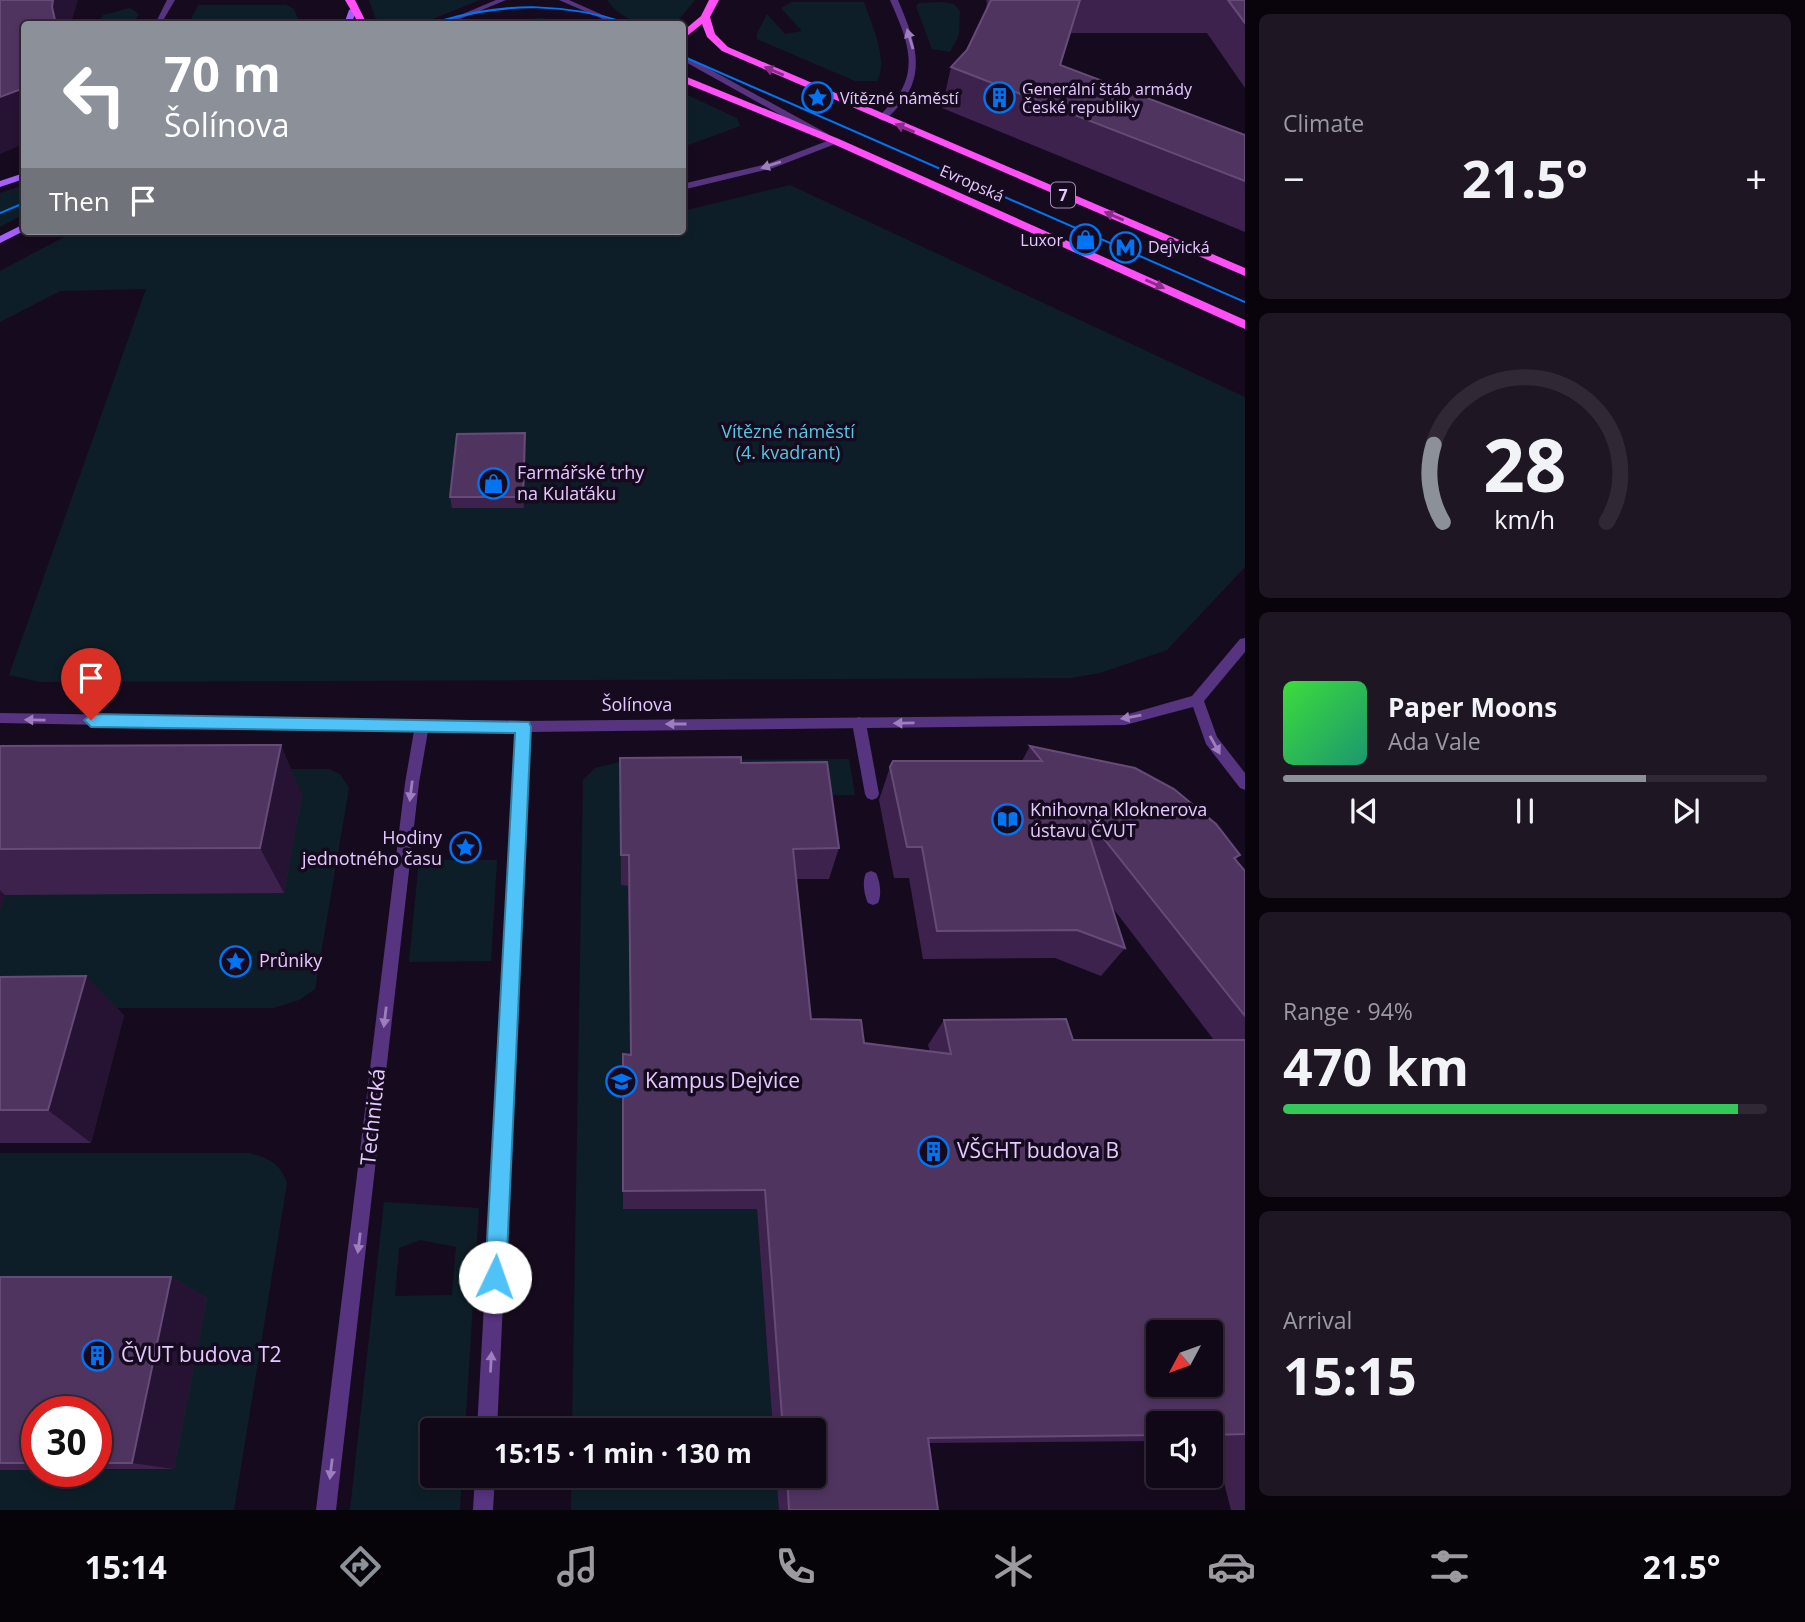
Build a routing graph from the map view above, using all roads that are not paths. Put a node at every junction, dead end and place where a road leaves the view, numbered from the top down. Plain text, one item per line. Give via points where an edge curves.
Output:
1 (171, 0) edge
2 (502, 0) edge
3 (564, 0) edge
4 (714, 0) edge
5 (894, 0) edge
6 (352, 5) edge
7 (705, 17) junction
8 (160, 21) edge
9 (361, 21) edge
10 (450, 21) edge
11 (612, 21) edge
12 (686, 34) edge
13 (686, 58) edge
14 (686, 80) edge
15 (881, 118) junction
16 (835, 141) junction
17 (21, 177) edge
18 (0, 184) edge
19 (686, 186) edge
20 (21, 229) edge
21 (0, 240) edge
22 (1245, 272) edge
23 (1245, 325) edge
24 (1245, 643) edge
25 (1197, 700) junction
26 (0, 719) edge
27 (859, 723) junction
28 (422, 724) junction
29 (523, 727) junction
30 (1245, 784) edge
31 (872, 794) dead end
32 (870, 878) dead end
33 (873, 898) dead end
34 (488, 1418) edge
35 (484, 1488) edge
36 (327, 1510) edge
37 (483, 1510) edge

1 - 8 street
2 - 10 street
3 - 11 street
4 - 7 main road
15 -> 5 street via 907,92 915,60
6 - 9 main road
7 - 12 main road
15 -> 7 main road, Evropská / 7 via 725,49 710,36
13 - 16 street
14 - 16 main road, Evropská
22 -> 15 main road, Evropská / 7
16 -> 19 street via 770,166
16 -> 23 main road, Evropská
17 - 18 main road
20 - 21 main road
24 - 25 street
25 -> 27 street, Šolínova via 1125,720
25 -> 30 street via 1211,740
28 -> 26 street, Šolínova
27 -> 29 street, Šolínova
27 - 31 street
28 - 29 street, Šolínova
28 -> 36 street, Technická
34 -> 29 street
32 - 33 street
35 - 37 street

